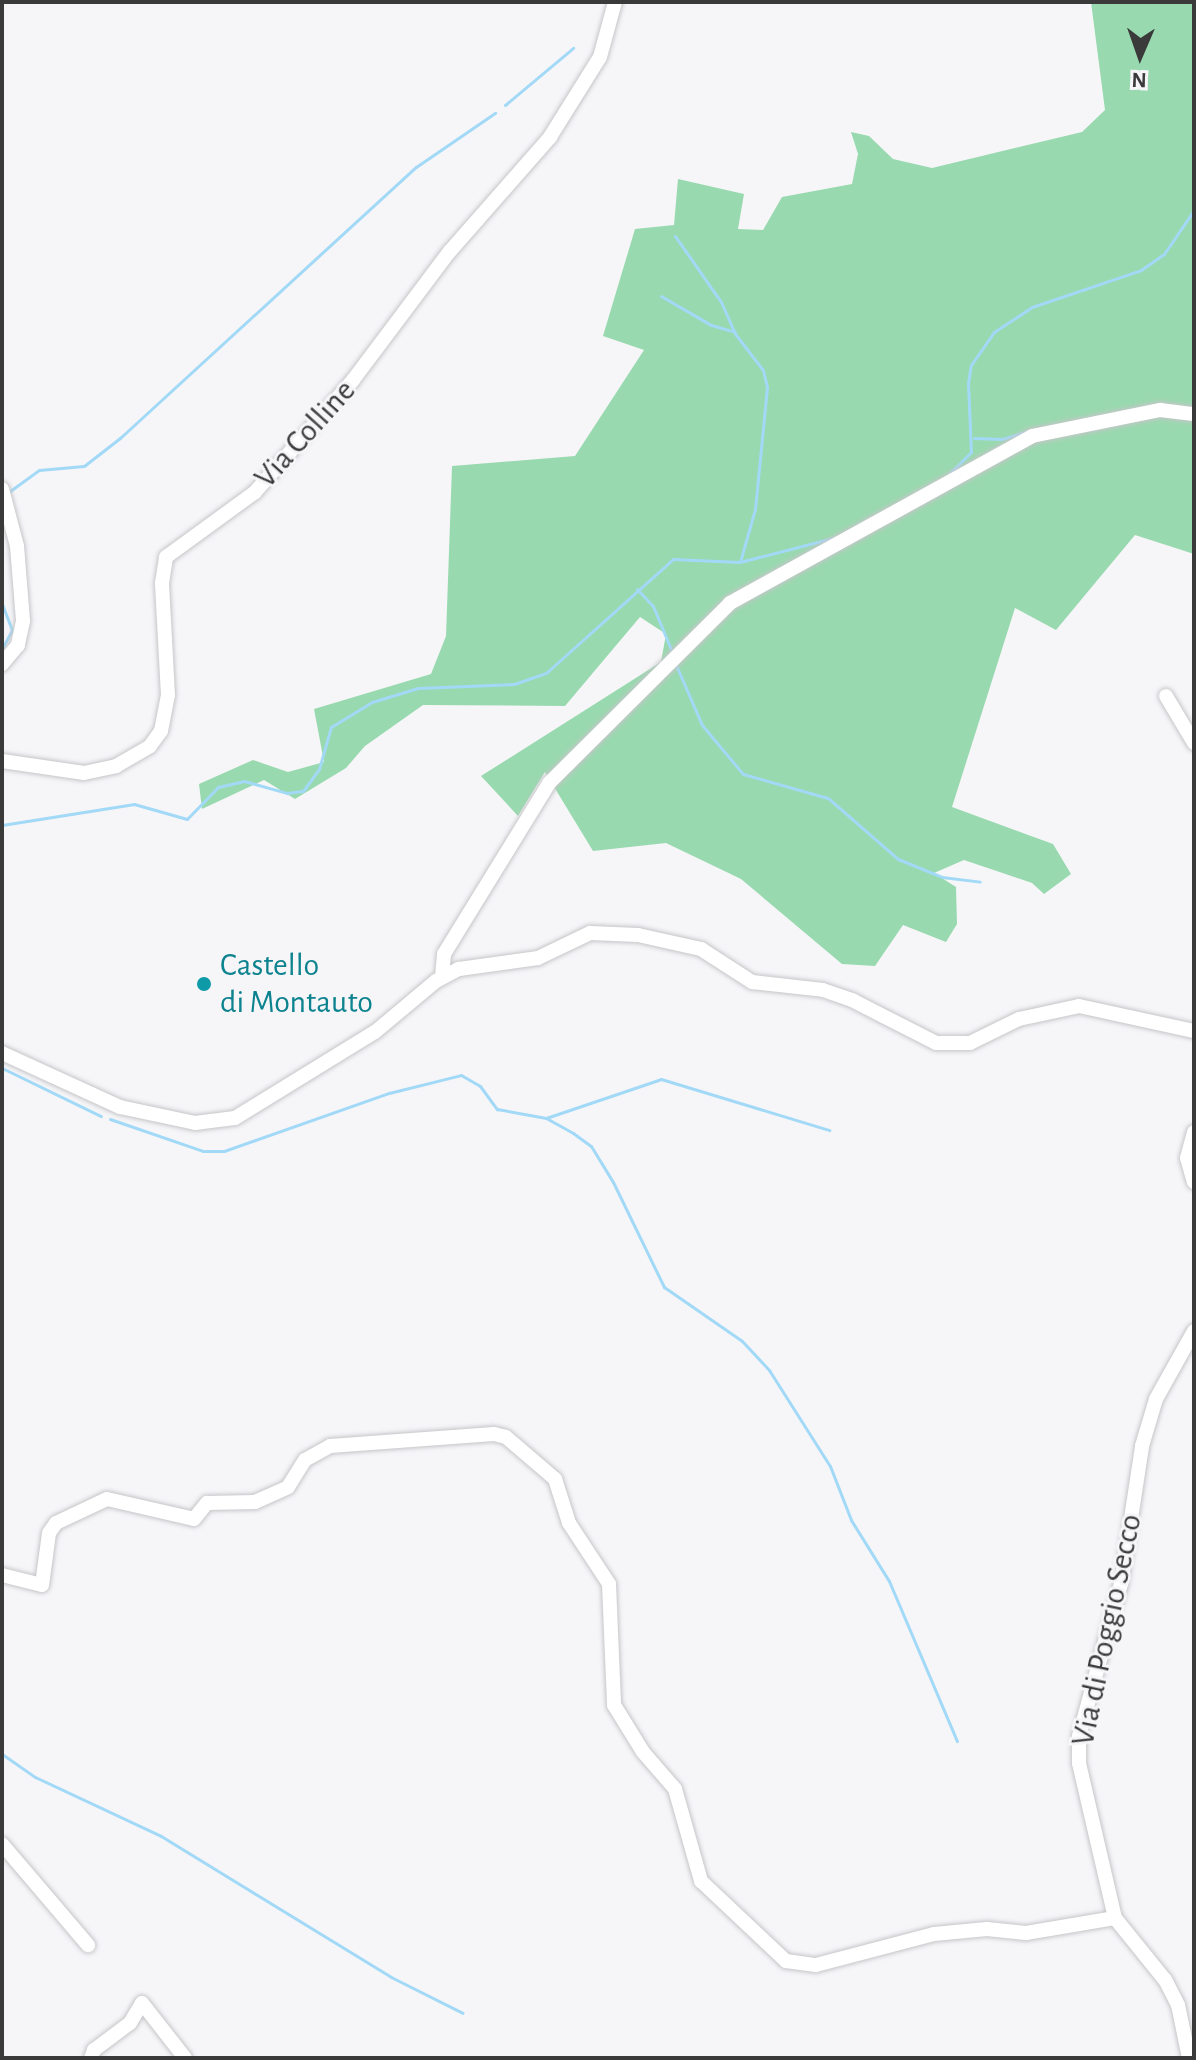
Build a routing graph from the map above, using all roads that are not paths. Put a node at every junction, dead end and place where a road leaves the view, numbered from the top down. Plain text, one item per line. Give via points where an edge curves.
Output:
1 (615, 2) edge
2 (1194, 414) edge
3 (2, 489) edge
4 (2, 664) edge
5 (1166, 696) dead end
6 (1194, 743) edge
7 (2, 761) edge
8 (442, 977) dead end
9 (1194, 1031) edge
10 (2, 1053) edge
11 (1194, 1132) edge
12 (1194, 1182) edge
13 (1194, 1331) edge
14 (2, 1575) edge
15 (2, 1844) edge
16 (1115, 1918) junction
17 (88, 1945) dead end
18 (91, 2058) edge
19 (185, 2058) edge
20 (1189, 2058) edge

1 - 7 street, Via Colline via 600,57 550,137 450,251 353,380 255,492 166,557 162,583 168,695 161,731 150,746 116,766 84,773
2 - 8 street via 1160,410 1032,436 730,603 549,783 444,954
3 - 4 street via 17,546 23,621 18,645
5 - 6 street
9 - 10 street via 1079,1006 1019,1019 970,1043 936,1043 823,990 752,982 701,949 638,935 590,933 538,958 459,969 436,981 375,1032 235,1118 195,1123 120,1107
11 - 12 street via 1187,1158
13 - 16 street, Via di Poggio Secco via 1156,1399 1142,1446 1121,1584 1079,1736 1079,1763
14 - 16 street via 42,1585 49,1533 56,1523 107,1499 194,1519 207,1503 255,1502 288,1487 305,1460 330,1446 506,1437 555,1479 569,1523 609,1584 614,1705 643,1752 675,1789 701,1881 786,1961 816,1965 934,1934 987,1929 1026,1933
15 - 17 street
16 - 20 street, Via di Poggio Secco via 1165,1980 1178,2005
18 - 19 street via 130,2023 142,2003

